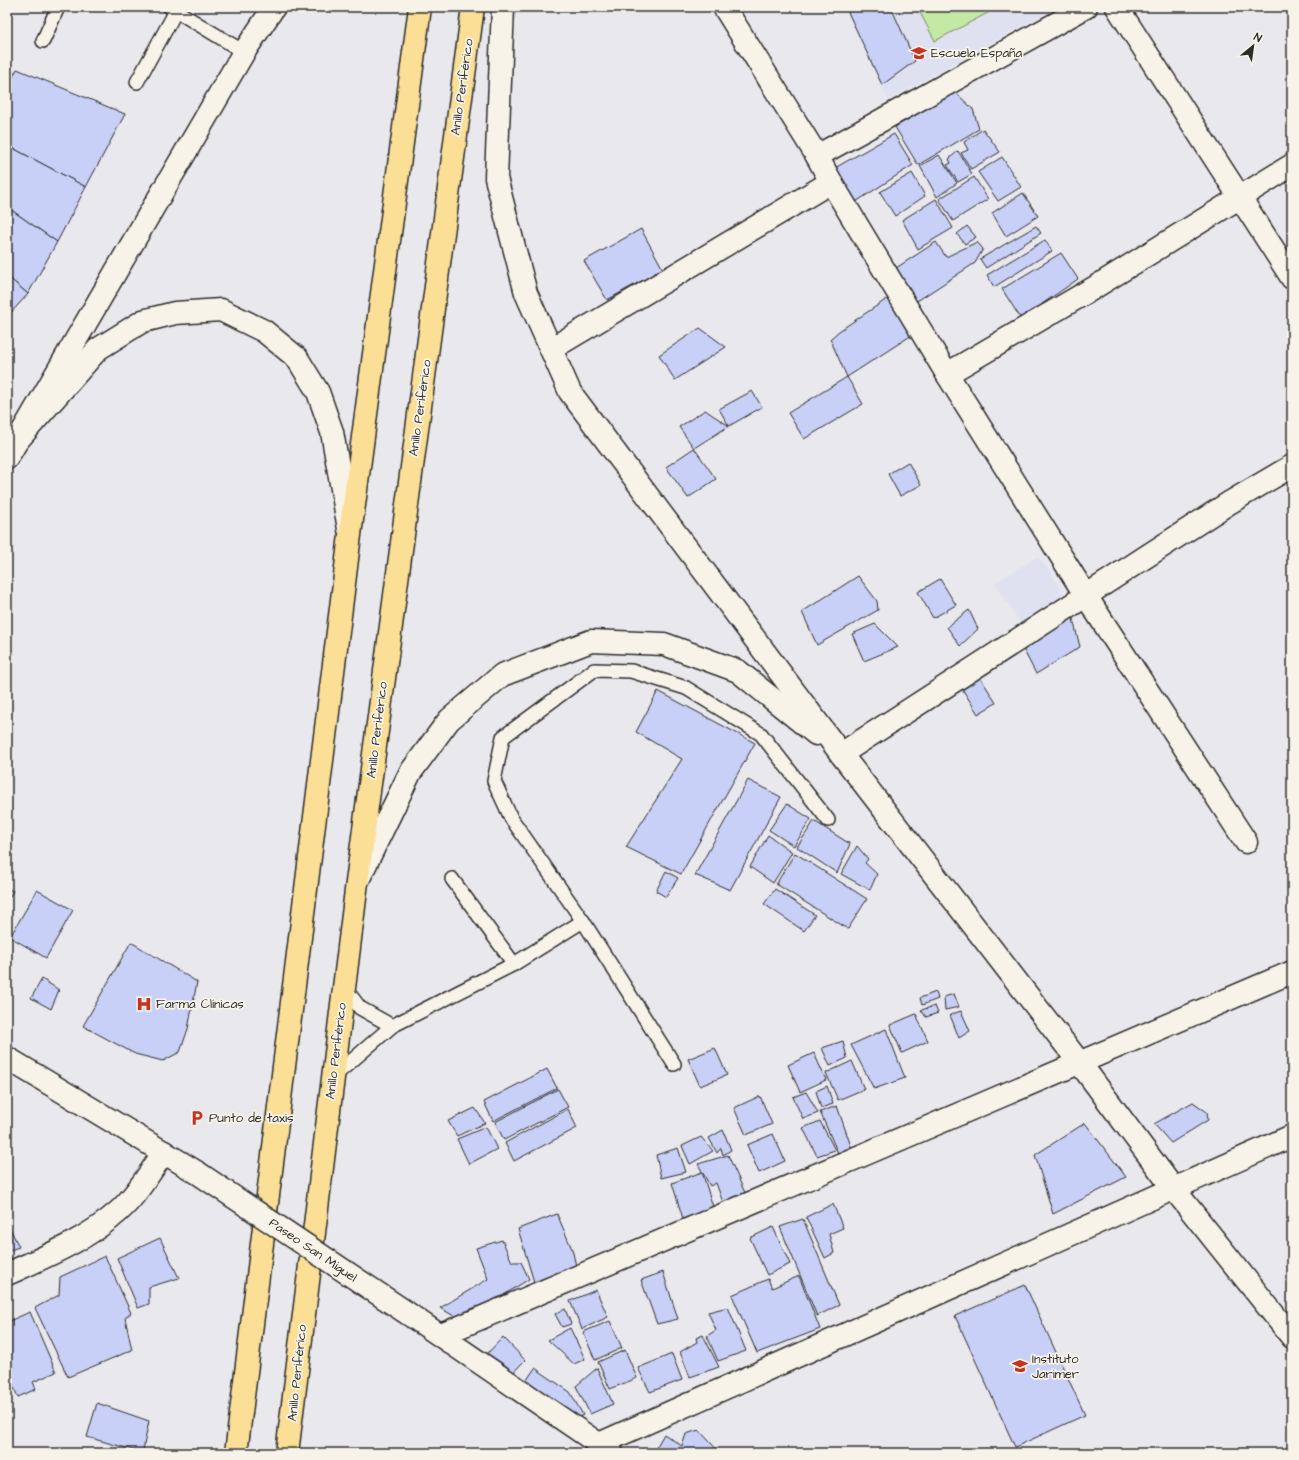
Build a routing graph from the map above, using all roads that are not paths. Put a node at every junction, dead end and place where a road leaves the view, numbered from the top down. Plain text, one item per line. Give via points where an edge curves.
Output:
1 (58, 7) edge
2 (274, 7) edge
3 (420, 7) edge
4 (473, 7) edge
5 (503, 7) edge
6 (724, 7) edge
7 (1086, 7) edge
8 (1117, 7) edge
9 (173, 9) edge
10 (43, 41) dead end
11 (244, 52) junction
12 (137, 82) dead end
13 (817, 156) junction
14 (1292, 165) edge
15 (831, 182) junction
16 (1239, 197) junction
17 (1292, 278) edge
18 (551, 349) junction
19 (947, 374) junction
20 (9, 443) edge
21 (1292, 466) edge
22 (350, 535) junction
23 (1086, 596) junction
24 (841, 754) junction
25 (828, 820) dead end
26 (1246, 842) dead end
27 (452, 879) dead end
28 (357, 882) junction
29 (583, 921) junction
30 (514, 964) junction
31 (1292, 972) edge
32 (344, 987) junction
33 (392, 1026) junction
34 (7, 1058) edge
35 (1079, 1062) junction
36 (674, 1064) dead end
37 (332, 1078) junction
38 (1292, 1136) edge
39 (164, 1152) junction
40 (1173, 1188) junction
41 (7, 1274) edge
42 (441, 1335) junction
43 (1292, 1337) edge
44 (605, 1448) edge
45 (236, 1453) edge
46 (287, 1453) edge

1 - 10 lane
2 - 11 street
3 - 22 highway
4 - 28 highway, Anillo Periférico
5 - 18 street via 496,178 526,293
6 - 13 street
7 - 13 street
8 - 16 street
9 - 11 lane
9 - 12 lane
11 - 20 street
13 - 15 street
14 - 16 street
15 - 18 street
15 - 19 street
16 - 17 street
16 - 19 street via 1092,289
18 - 24 street via 570,392
19 - 23 street
20 - 22 street via 98,349 143,321 175,313 221,310 264,331 297,358 318,392 332,432
21 - 23 street via 1229,503
22 - 45 highway
23 - 24 street
23 - 26 street
24 - 28 street via 738,671 664,644 591,641 502,675 448,720 410,773
24 - 35 street
25 - 29 lane via 761,734 686,688 631,671 594,670 503,737 494,780 511,818
27 - 30 lane
28 - 32 highway, Anillo Periférico
29 - 30 lane
29 - 36 lane
30 - 33 lane
31 - 35 street
32 - 33 lane via 360,1008
32 - 37 highway, Anillo Periférico
33 - 37 lane
34 - 39 street, Paseo San Miguel
35 - 40 street
35 - 42 street
37 - 46 highway, Anillo Periférico
38 - 40 street
39 - 41 street via 120,1211 56,1252
39 - 42 street, Paseo San Miguel, bridge
40 - 43 street
40 - 44 street
42 - 44 street, Paseo San Miguel

